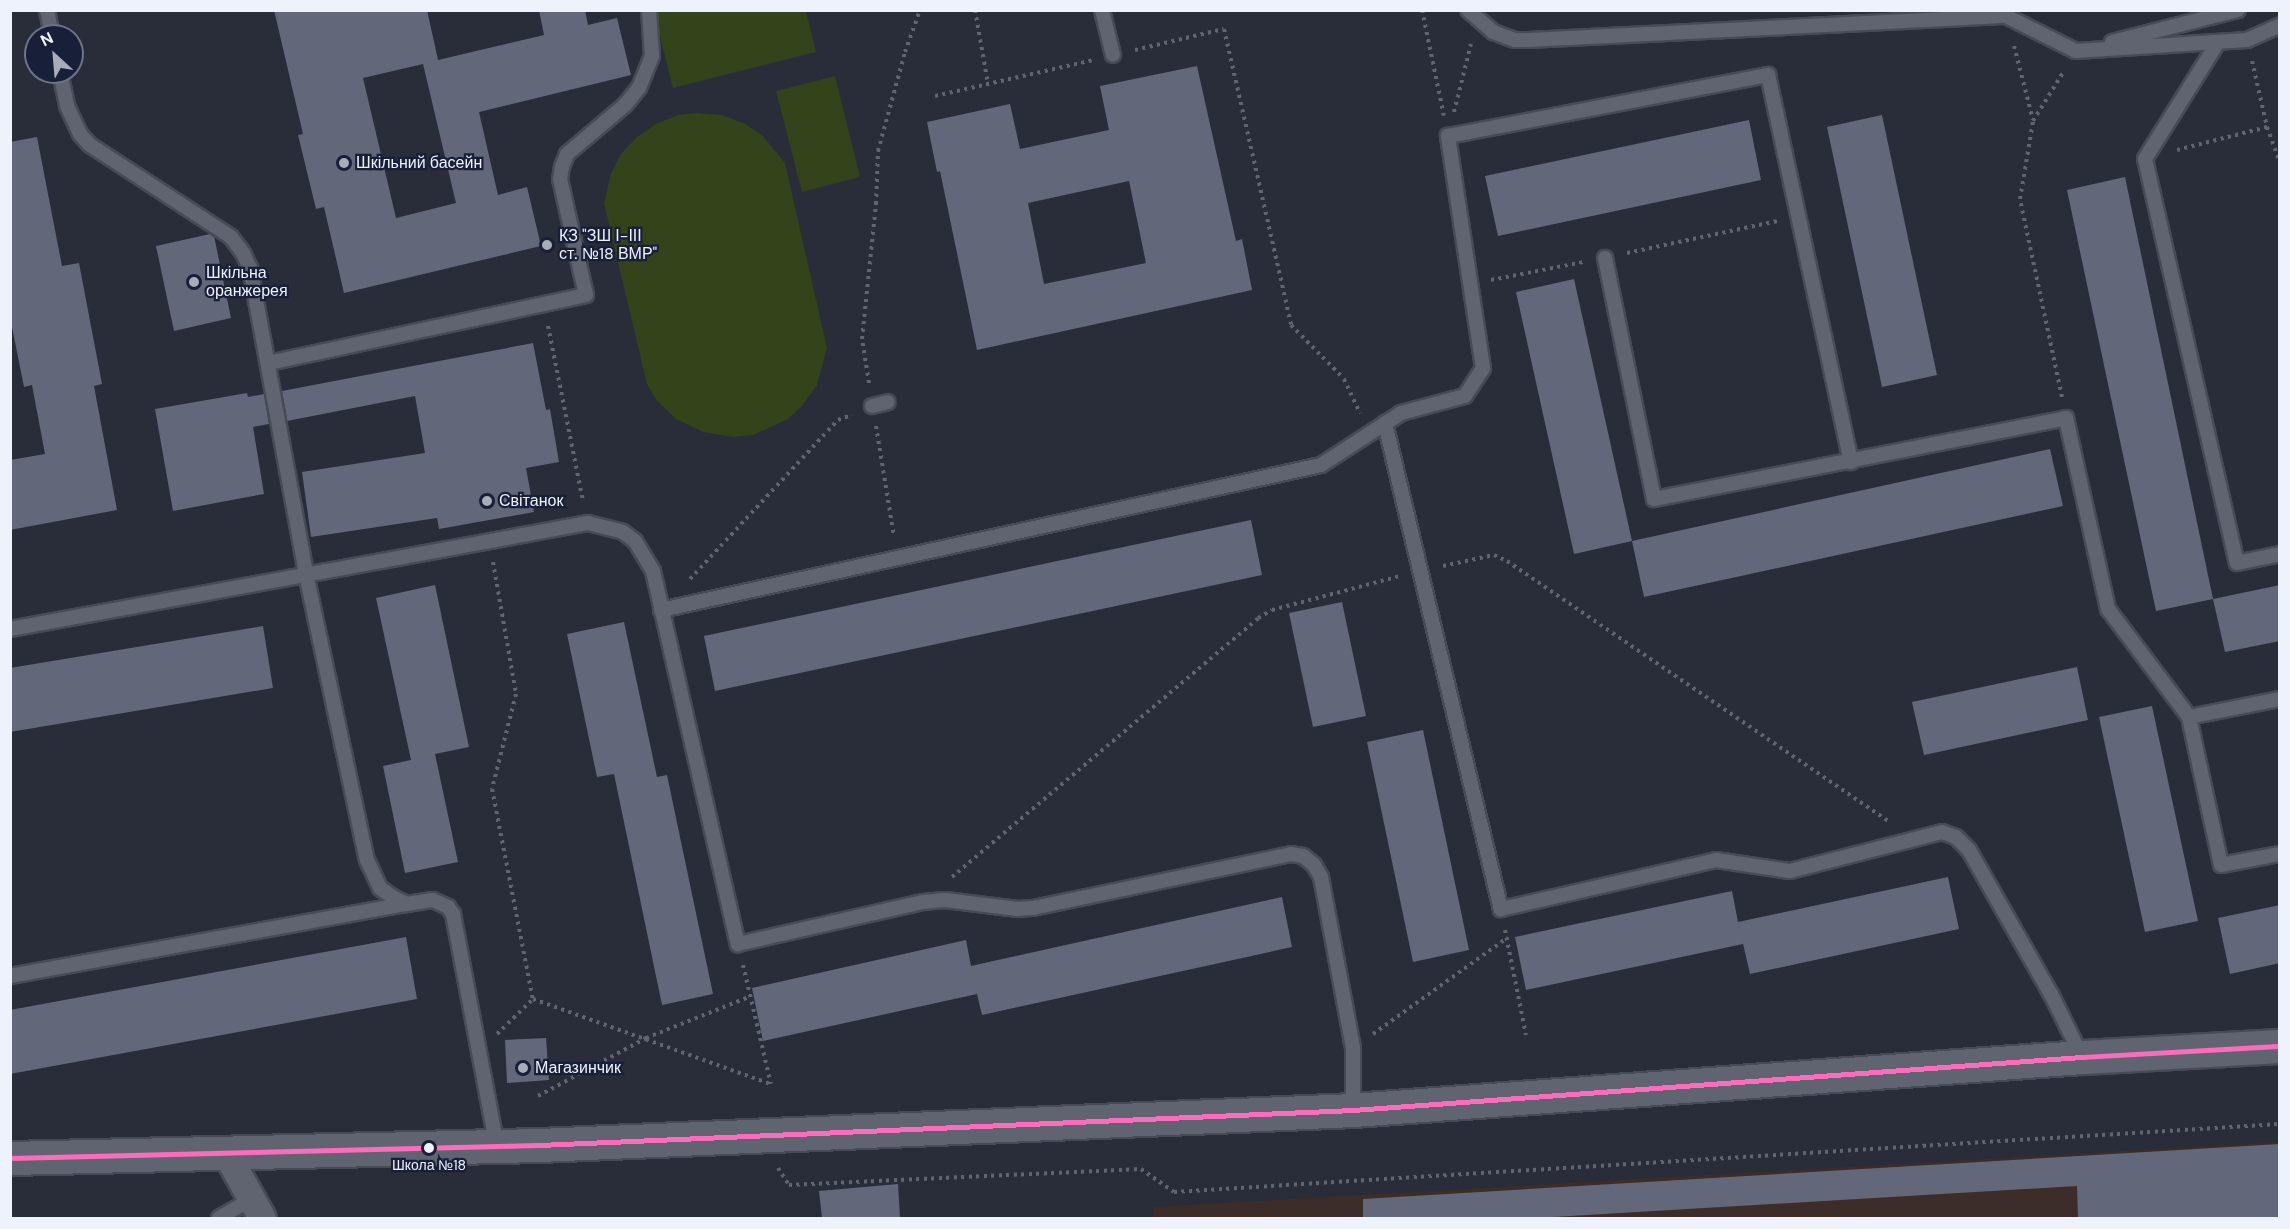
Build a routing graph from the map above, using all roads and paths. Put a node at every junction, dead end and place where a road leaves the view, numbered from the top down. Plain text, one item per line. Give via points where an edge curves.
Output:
1 (649, 10) edge
2 (920, 10) edge
3 (975, 10) edge
4 (1102, 10) edge
5 (1422, 10) edge
6 (2238, 10) edge
7 (1473, 15) edge
8 (1899, 16) edge
9 (2006, 16) junction
10 (2280, 25) edge
11 (2247, 40) junction
12 (2217, 42) junction
13 (2076, 51) junction
14 (1113, 55) junction
15 (63, 84) edge
16 (988, 84) junction
17 (935, 96) dead end
18 (2033, 121) junction
19 (2267, 128) junction
20 (1448, 138) junction
21 (2145, 159) junction
22 (2280, 162) edge
23 (1798, 216) junction
24 (1605, 258) junction
25 (1470, 284) junction
26 (544, 305) junction
27 (269, 363) junction
28 (888, 402) dead end
29 (872, 406) junction
30 (2066, 418) junction
31 (1385, 423) junction
32 (1368, 434) junction
33 (1851, 462) junction
34 (588, 523) junction
35 (489, 540) junction
36 (2280, 554) edge
37 (897, 557) junction
38 (1418, 571) junction
39 (306, 574) junction
40 (661, 610) junction
41 (10, 629) edge
42 (2280, 699) edge
43 (2188, 717) junction
44 (1915, 840) junction
45 (2280, 854) edge
46 (922, 902) junction
47 (407, 904) junction
48 (1501, 909) junction
49 (1507, 938) junction
50 (738, 944) junction
51 (10, 976) edge
52 (749, 997) junction
53 (533, 999) junction
54 (1526, 1035) dead end
55 (646, 1038) junction
56 (2280, 1046) edge
57 (1353, 1048) junction
58 (480, 1052) junction
59 (2082, 1057) junction
60 (538, 1096) dead end
61 (1353, 1110) junction
62 (2280, 1124) edge
63 (497, 1146) junction
64 (226, 1153) junction
65 (10, 1158) edge
66 (766, 1167) dead end
67 (256, 1209) edge
68 (219, 1218) edge

1 - 26 lane via 652,56 639,88 625,105 567,154 562,167 560,179 586,295
2 - 29 path via 878,151 862,339
3 - 16 path
4 - 14 lane
5 - 20 path
6 - 13 lane
7 - 8 lane via 1503,36 1529,40
7 - 20 path
8 - 9 lane
9 - 13 lane
9 - 18 path
10 - 11 lane
11 - 12 lane
11 - 19 path
12 - 13 lane
12 - 21 lane
13 - 18 path
14 - 16 path
14 - 32 path via 1224,30 1290,325 1344,380
15 - 27 lane via 73,122 90,145 218,226 243,253 250,268
16 - 17 path
18 - 30 path via 2020,199
19 - 21 path
19 - 22 path
20 - 23 lane via 1768,75
20 - 25 lane
21 - 36 lane via 2237,562
23 - 24 path
23 - 33 lane
24 - 25 path
24 - 33 lane via 1654,499
25 - 31 lane via 1483,368 1465,396 1401,413
26 - 27 lane
26 - 34 path
27 - 39 lane
28 - 29 lane
29 - 37 path
29 - 40 path via 838,420
30 - 33 lane
30 - 43 lane via 2108,609
31 - 32 lane
31 - 38 lane
32 - 37 lane via 1321,465
34 - 35 lane
34 - 40 lane via 623,532 635,541 653,571
35 - 39 lane
35 - 53 path via 516,694 492,789
37 - 40 lane
38 - 44 path via 1494,555 1507,561
38 - 46 path via 1272,610 1258,618
38 - 48 lane
39 - 41 lane
39 - 47 lane via 367,860 380,888
40 - 50 lane
42 - 43 lane
43 - 45 lane via 2222,865
44 - 48 lane via 1790,871 1716,860
44 - 59 lane via 1942,832 1956,837 1969,850
46 - 50 lane
46 - 57 lane via 945,900 1033,908 1291,854 1303,856 1321,877
47 - 51 lane
47 - 58 lane via 433,900 453,914
48 - 49 path
49 - 54 path
49 - 57 path
50 - 52 path
52 - 55 path
52 - 55 path via 771,1084
53 - 55 path
53 - 58 path
55 - 60 path
56 - 59 street
57 - 61 lane
58 - 63 lane
59 - 61 street
61 - 63 street
62 - 66 path via 1174,1192 1141,1169 789,1185 778,1167
63 - 64 street
64 - 65 street
64 - 67 street
67 - 68 lane

